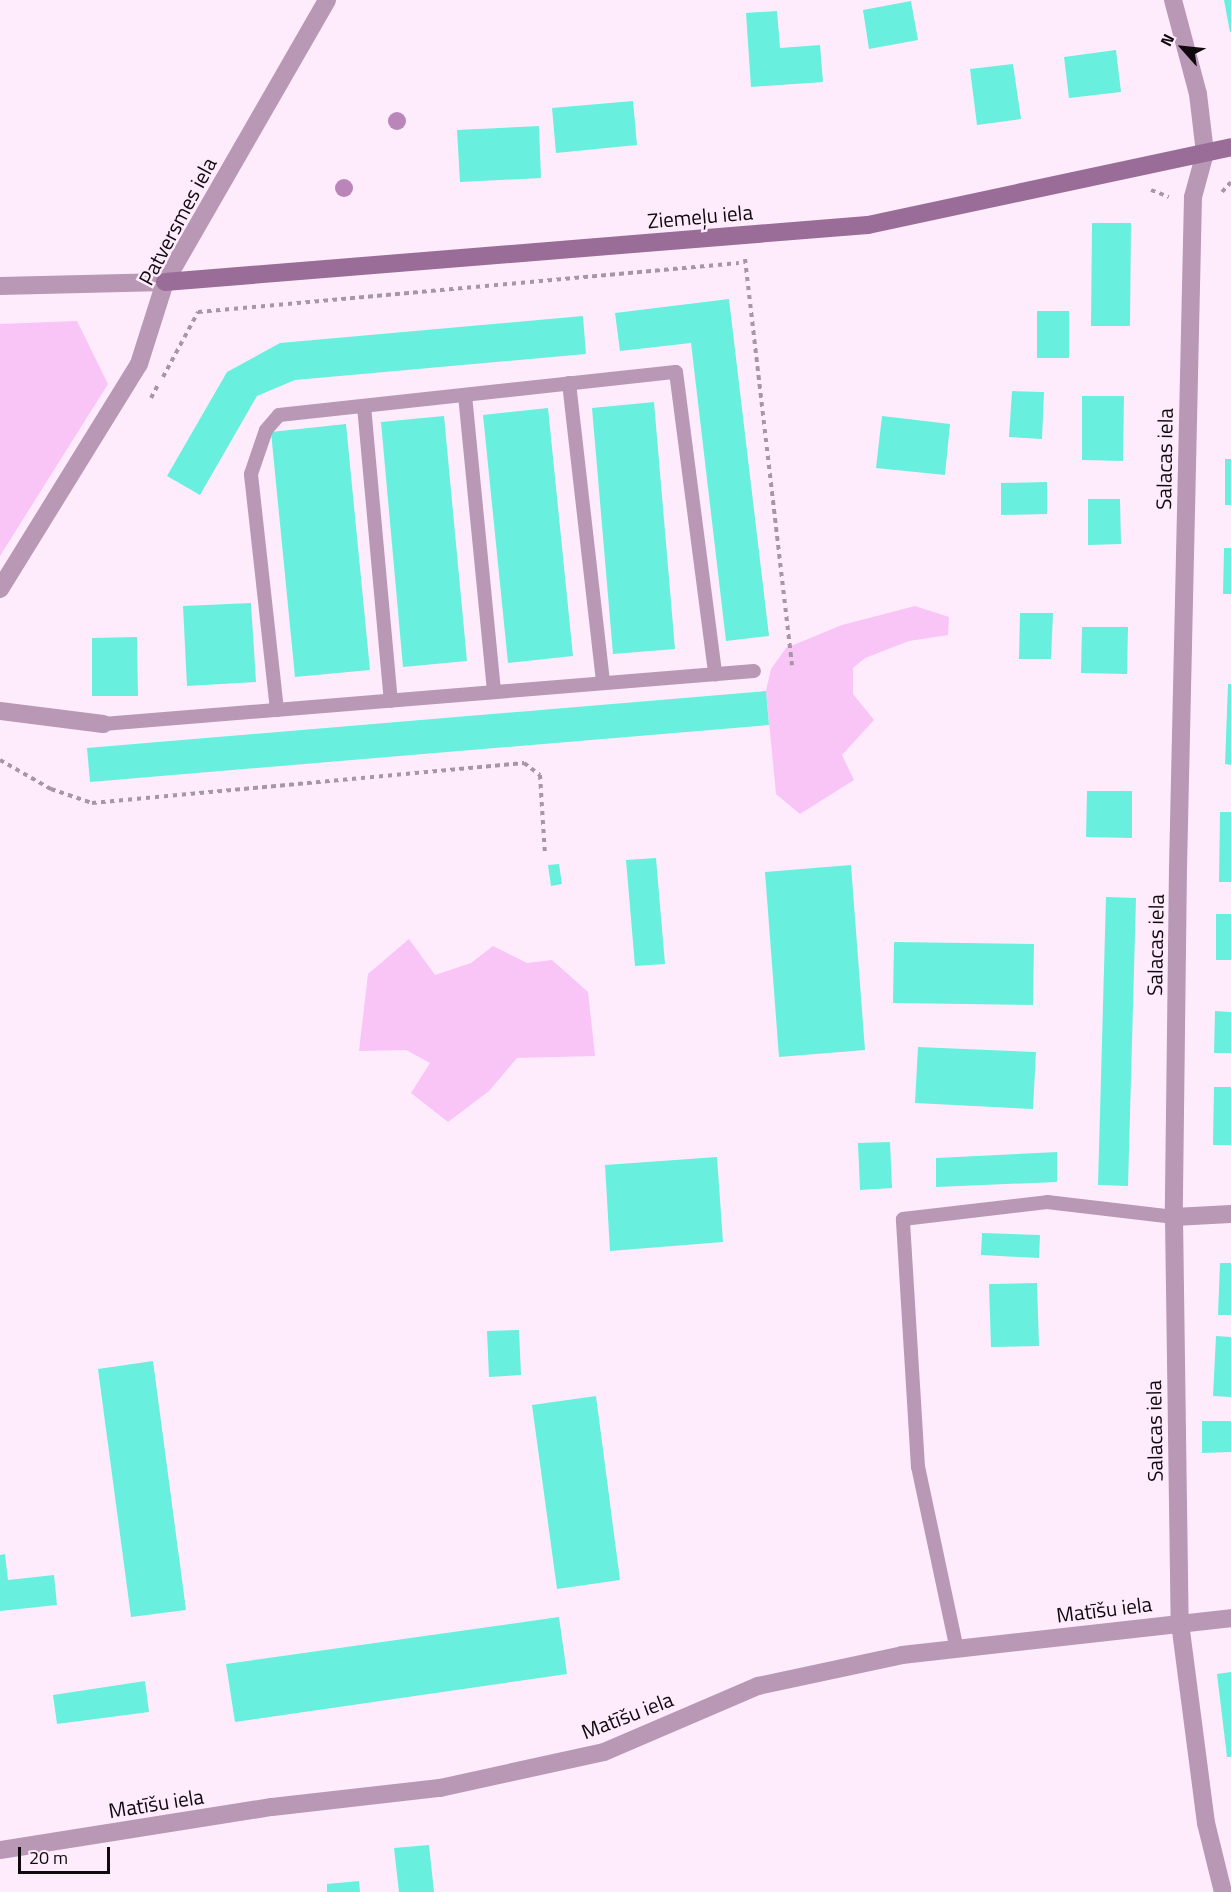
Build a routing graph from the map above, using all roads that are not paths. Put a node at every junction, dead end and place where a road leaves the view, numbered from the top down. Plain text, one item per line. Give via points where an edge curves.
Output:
1 (327, 0) edge
2 (1173, 0) edge
3 (1231, 147) edge
4 (1205, 153) junction
5 (165, 282) junction
6 (0, 286) edge
7 (568, 383) junction
8 (465, 395) junction
9 (364, 406) junction
10 (0, 589) edge
11 (754, 671) dead end
12 (715, 674) junction
13 (603, 683) junction
14 (494, 692) junction
15 (391, 701) junction
16 (277, 710) junction
17 (0, 711) edge
18 (103, 724) joint
19 (1231, 1214) edge
20 (1174, 1217) junction
21 (1231, 1618) edge
22 (1180, 1623) junction
23 (957, 1650) junction
24 (0, 1850) edge
25 (1223, 1892) edge

1 - 5 street, Patversmes iela
2 - 4 street, Salacas iela via 1198,94
3 - 4 street, Ziemeļu iela
4 - 5 street, Ziemeļu iela via 868,225
4 - 20 street, Salacas iela via 1193,197
5 - 6 street
5 - 10 street, Patversmes iela via 139,363
7 - 8 lane
7 - 12 lane via 676,372
7 - 13 lane
8 - 9 lane
8 - 14 lane
9 - 15 lane
9 - 16 lane via 279,415 266,430 251,474
11 - 12 lane
12 - 13 lane
13 - 14 lane
14 - 15 lane
15 - 16 lane
16 - 18 lane
17 - 18 street
19 - 20 street
20 - 22 street, Salacas iela
20 - 23 lane via 1047,1203 903,1219 918,1467
21 - 22 street, Matīšu iela
22 - 23 street, Matīšu iela
22 - 25 street, Salacas iela via 1206,1824
23 - 24 street, Matīšu iela via 902,1655 758,1686 604,1752 440,1788 272,1807

